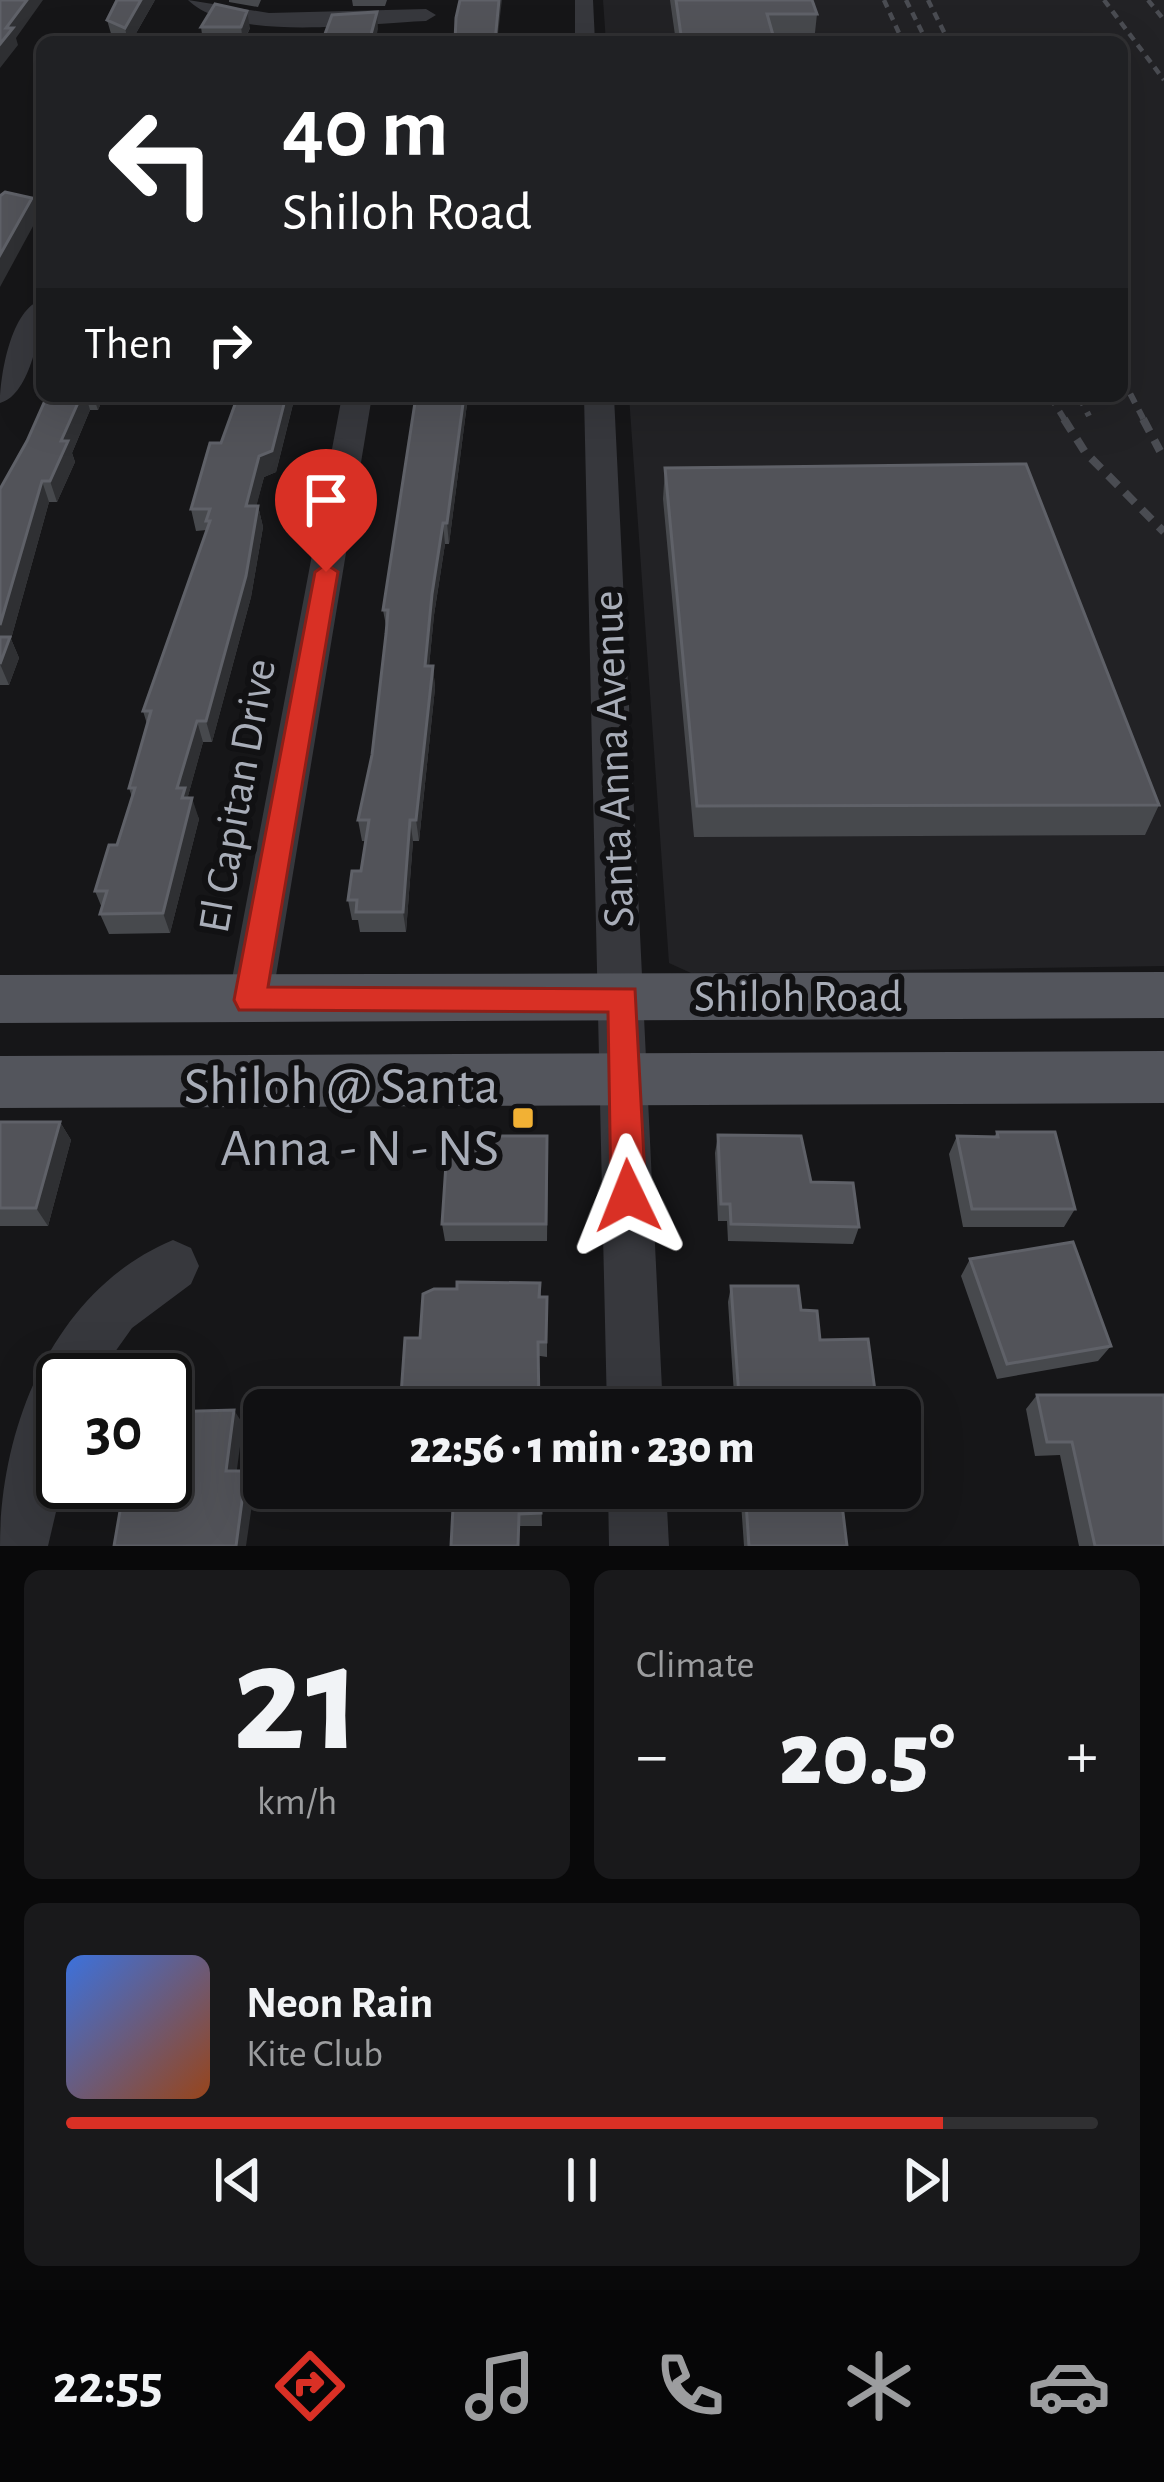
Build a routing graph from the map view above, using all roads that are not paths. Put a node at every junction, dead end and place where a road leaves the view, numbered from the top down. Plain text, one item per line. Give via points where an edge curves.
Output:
1 (196, 0) edge
2 (584, 0) edge
3 (427, 8) edge
4 (586, 36) edge
5 (36, 320) edge
6 (0, 394) edge
7 (356, 402) edge
8 (599, 402) edge
9 (1164, 995) edge
10 (0, 999) edge
11 (623, 999) junction
12 (250, 1000) junction
13 (1164, 1077) edge
14 (625, 1080) junction
15 (0, 1082) edge
16 (173, 1266) dead end
17 (634, 1389) edge
18 (638, 1509) edge
19 (18, 1546) edge
20 (639, 1546) edge

1 - 3 street via 242,16
2 - 4 street
5 - 6 street
7 - 12 street, El Capitan Drive
8 - 11 street, Santa Anna Avenue
9 - 11 main road, Shiloh Road
10 - 12 main road, Shiloh Road
11 - 12 main road, Shiloh Road
11 - 14 street, Santa Anna Avenue
13 - 14 main road, Shiloh Road
14 - 15 main road, Shiloh Road
14 - 17 street, Santa Anna Avenue
16 - 19 street via 113,1309 58,1384
18 - 20 street

